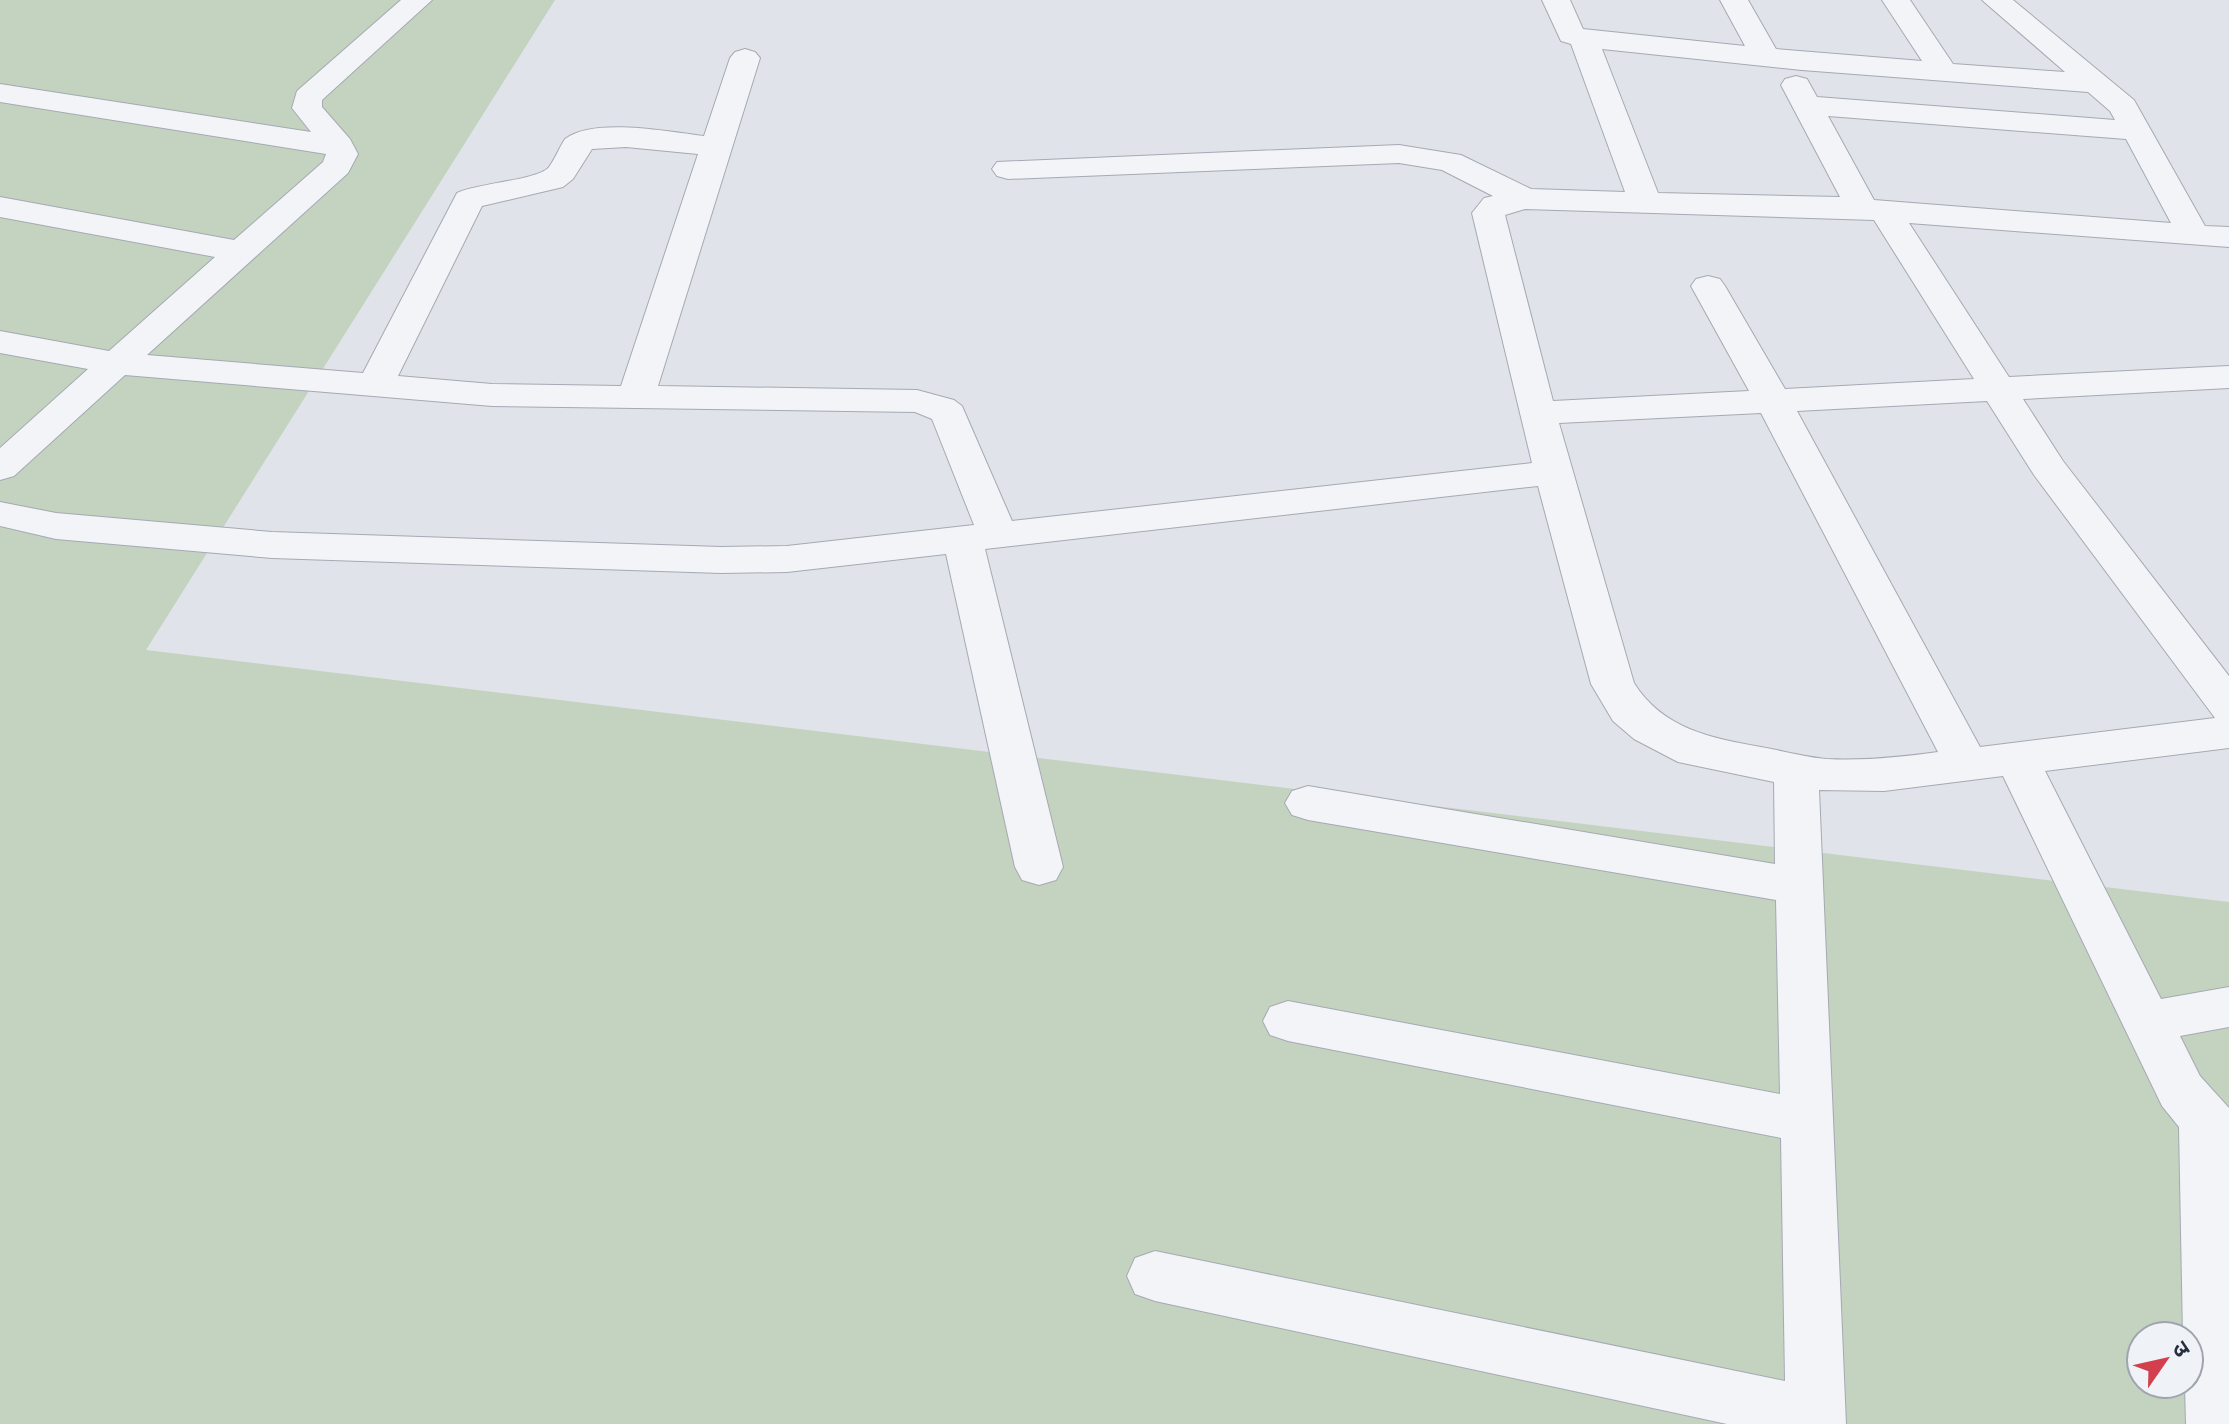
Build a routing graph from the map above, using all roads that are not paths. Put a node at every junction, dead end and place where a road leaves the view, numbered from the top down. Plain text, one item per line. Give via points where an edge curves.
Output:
1 (418, 0) edge
2 (1556, 0) edge
3 (1734, 0) edge
4 (1896, 0) edge
5 (1996, 0) edge
6 (1583, 38) junction
7 (1773, 57) junction
8 (745, 58) dead end
9 (1944, 72) junction
10 (2097, 84) junction
11 (0, 93) edge
12 (1807, 105) junction
13 (2137, 131) junction
14 (339, 146) junction
15 (716, 147) junction
16 (1008, 169) dead end
17 (1525, 199) junction
18 (1645, 202) junction
19 (0, 207) edge
20 (1874, 210) junction
21 (2212, 236) edge
22 (242, 252) junction
23 (1708, 286) dead end
24 (0, 342) edge
25 (118, 364) junction
26 (2229, 377) edge
27 (375, 386) junction
28 (1997, 387) junction
29 (636, 397) junction
30 (1772, 399) junction
31 (1537, 413) junction
32 (0, 468) edge
33 (1553, 472) junction
34 (0, 514) edge
35 (980, 535) junction
36 (2229, 707) edge
37 (2229, 732) edge
38 (2017, 759) junction
39 (1967, 765) junction
40 (1796, 770) junction
41 (1308, 803) dead end
42 (1039, 867) dead end
43 (1800, 886) junction
44 (2229, 1007) edge
45 (1288, 1021) dead end
46 (2147, 1022) junction
47 (1806, 1121) junction
48 (2218, 1128) edge
49 (1155, 1276) dead end
50 (1816, 1419) edge
51 (2216, 1424) edge

1 - 14 street via 307,100 307,108
2 - 6 street via 1571,35
3 - 7 street
4 - 9 street
5 - 10 street
6 - 7 street
6 - 18 street
7 - 9 street
7 - 12 street
8 - 15 street
9 - 10 street
10 - 13 street via 2123,106
11 - 14 street
12 - 13 street
12 - 20 street
13 - 21 street
14 - 22 street via 337,166
15 - 27 street via 591,140 574,148 553,180 501,188 469,200
15 - 29 street
16 - 17 street via 1399,154 1450,162
17 - 18 street
17 - 31 street via 1506,201 1488,213
18 - 20 street
19 - 22 street
20 - 21 street
20 - 28 street
22 - 25 street
23 - 30 street
24 - 25 street
25 - 27 street
25 - 32 street
26 - 28 street
27 - 29 street via 492,395
28 - 30 street
28 - 36 street via 2048,467
29 - 35 street via 917,401 941,408 949,414
30 - 31 street
30 - 39 street
31 - 33 street
33 - 35 street
33 - 40 street via 1613,684 1629,710 1650,728 1694,751
34 - 35 street via 56,526 272,545 721,560 787,559
35 - 42 street
37 - 38 street
38 - 39 street
38 - 46 street
39 - 40 street via 1884,775
40 - 43 street
41 - 43 street
43 - 47 street
44 - 46 street
45 - 47 street
46 - 48 street via 2181,1091
47 - 50 street
48 - 51 street via 2205,1170
49 - 50 street

